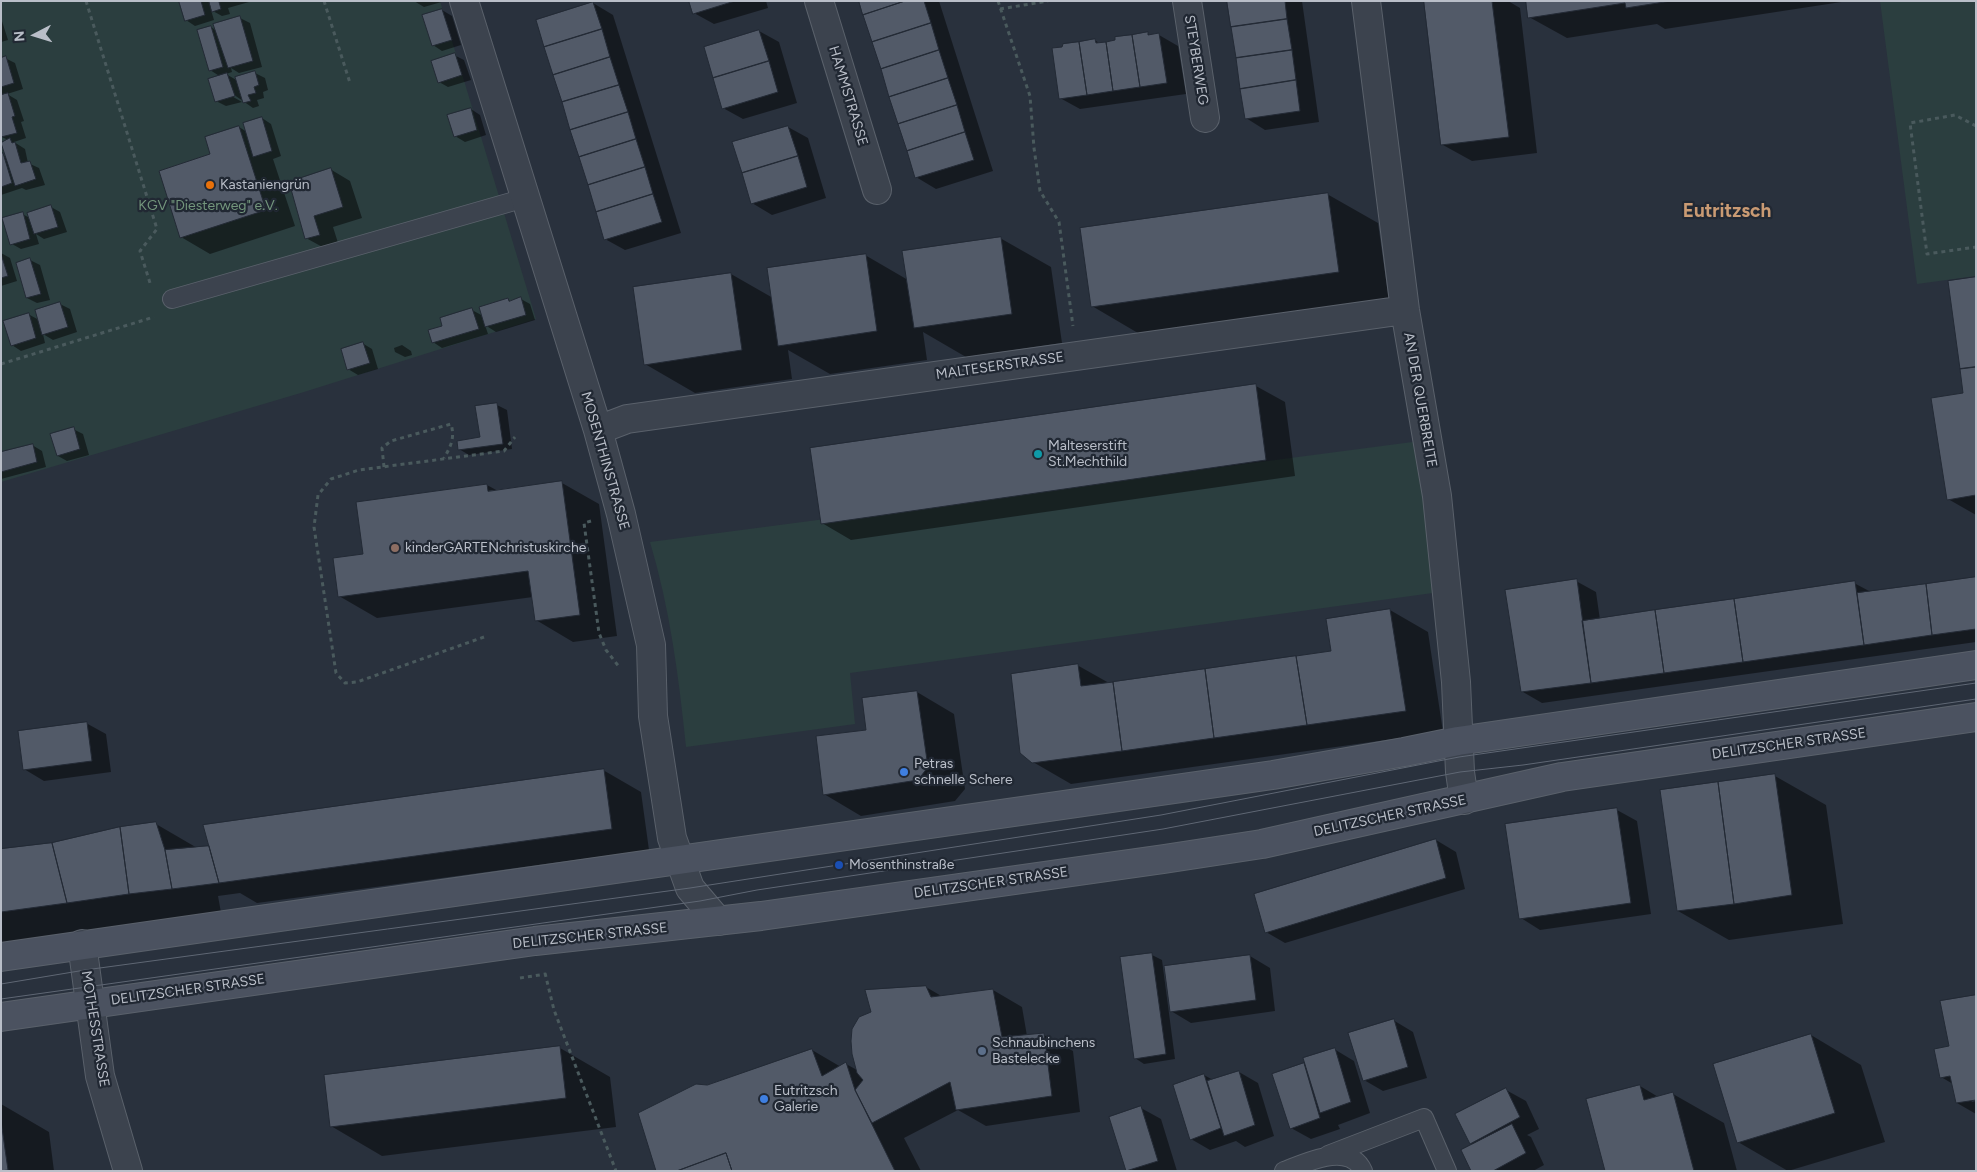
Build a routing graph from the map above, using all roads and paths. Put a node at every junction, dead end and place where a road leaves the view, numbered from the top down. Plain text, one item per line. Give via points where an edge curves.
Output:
1 (86, 1) edge
2 (324, 1) edge
3 (464, 1) edge
4 (819, 1) edge
5 (998, 1) edge
6 (1048, 1) edge
7 (1187, 1) edge
8 (1366, 1) edge
9 (1018, 3) edge
10 (1000, 9) junction
11 (350, 83) dead end
12 (1205, 118) dead end
13 (1976, 126) edge
14 (877, 190) dead end
15 (525, 198) junction
16 (1976, 248) edge
17 (172, 299) junction
18 (1405, 310) junction
19 (1074, 334) dead end
20 (1, 364) edge
21 (598, 430) junction
22 (515, 437) dead end
23 (444, 458) junction
24 (384, 467) junction
25 (621, 514) junction
26 (484, 637) dead end
27 (1976, 665) edge
28 (624, 672) dead end
29 (1976, 717) edge
30 (1458, 741) junction
31 (1464, 800) junction
32 (680, 860) junction
33 (718, 922) junction
34 (535, 941) junction
35 (82, 944) junction
36 (1, 957) edge
37 (90, 1004) junction
38 (1, 1017) edge
39 (1328, 1155) junction
40 (128, 1171) edge
41 (616, 1171) edge
42 (1284, 1171) edge
43 (1363, 1171) edge
44 (1446, 1171) edge

1 - 17 path via 157,229 140,251 153,292
2 - 11 path
3 - 15 street, MOSENTHINSTRASSE
4 - 14 street, HAMMSTRASSE
5 - 10 path
6 - 9 path
7 - 12 street, STEYBERWEG
8 - 18 street, AN DER QUERBREITE
9 - 10 path
10 - 19 path via 1030,96 1040,191 1059,222
13 - 16 path via 1955,114 1910,123 1927,254
15 - 17 lane
15 - 21 street, MOSENTHINSTRASSE
17 - 20 path via 159,316
18 - 21 street, MALTESERSTRASSE via 627,419
18 - 30 street, AN DER QUERBREITE via 1437,496 1456,682
21 - 25 street, MOSENTHINSTRASSE
22 - 23 path via 504,451
23 - 24 path
23 - 24 path via 452,445 451,424 391,441 382,448
24 - 26 path via 331,478 318,495 314,527 336,672 345,683 357,682
25 - 28 path via 584,523 599,633 606,650
25 - 32 street, MOSENTHINSTRASSE via 651,645 653,716 672,838
27 - 30 main road
29 - 31 main road, DELITZSCHER STRASSE via 1562,777
30 - 31 street, AN DER QUERBREITE
30 - 32 main road via 1273,775
31 - 33 main road, DELITZSCHER STRASSE via 1262,844
32 - 33 street, MOSENTHINSTRASSE via 690,888
32 - 35 main road
33 - 34 main road, DELITZSCHER STRASSE
34 - 37 main road, DELITZSCHER STRASSE
34 - 41 path via 554,1010
35 - 36 main road
35 - 37 street, MOTHESSTRASSE
37 - 38 main road, DELITZSCHER STRASSE
37 - 40 street, MOTHESSTRASSE via 100,1076
39 - 42 lane
39 - 43 lane via 1347,1157
39 - 44 lane via 1424,1118

